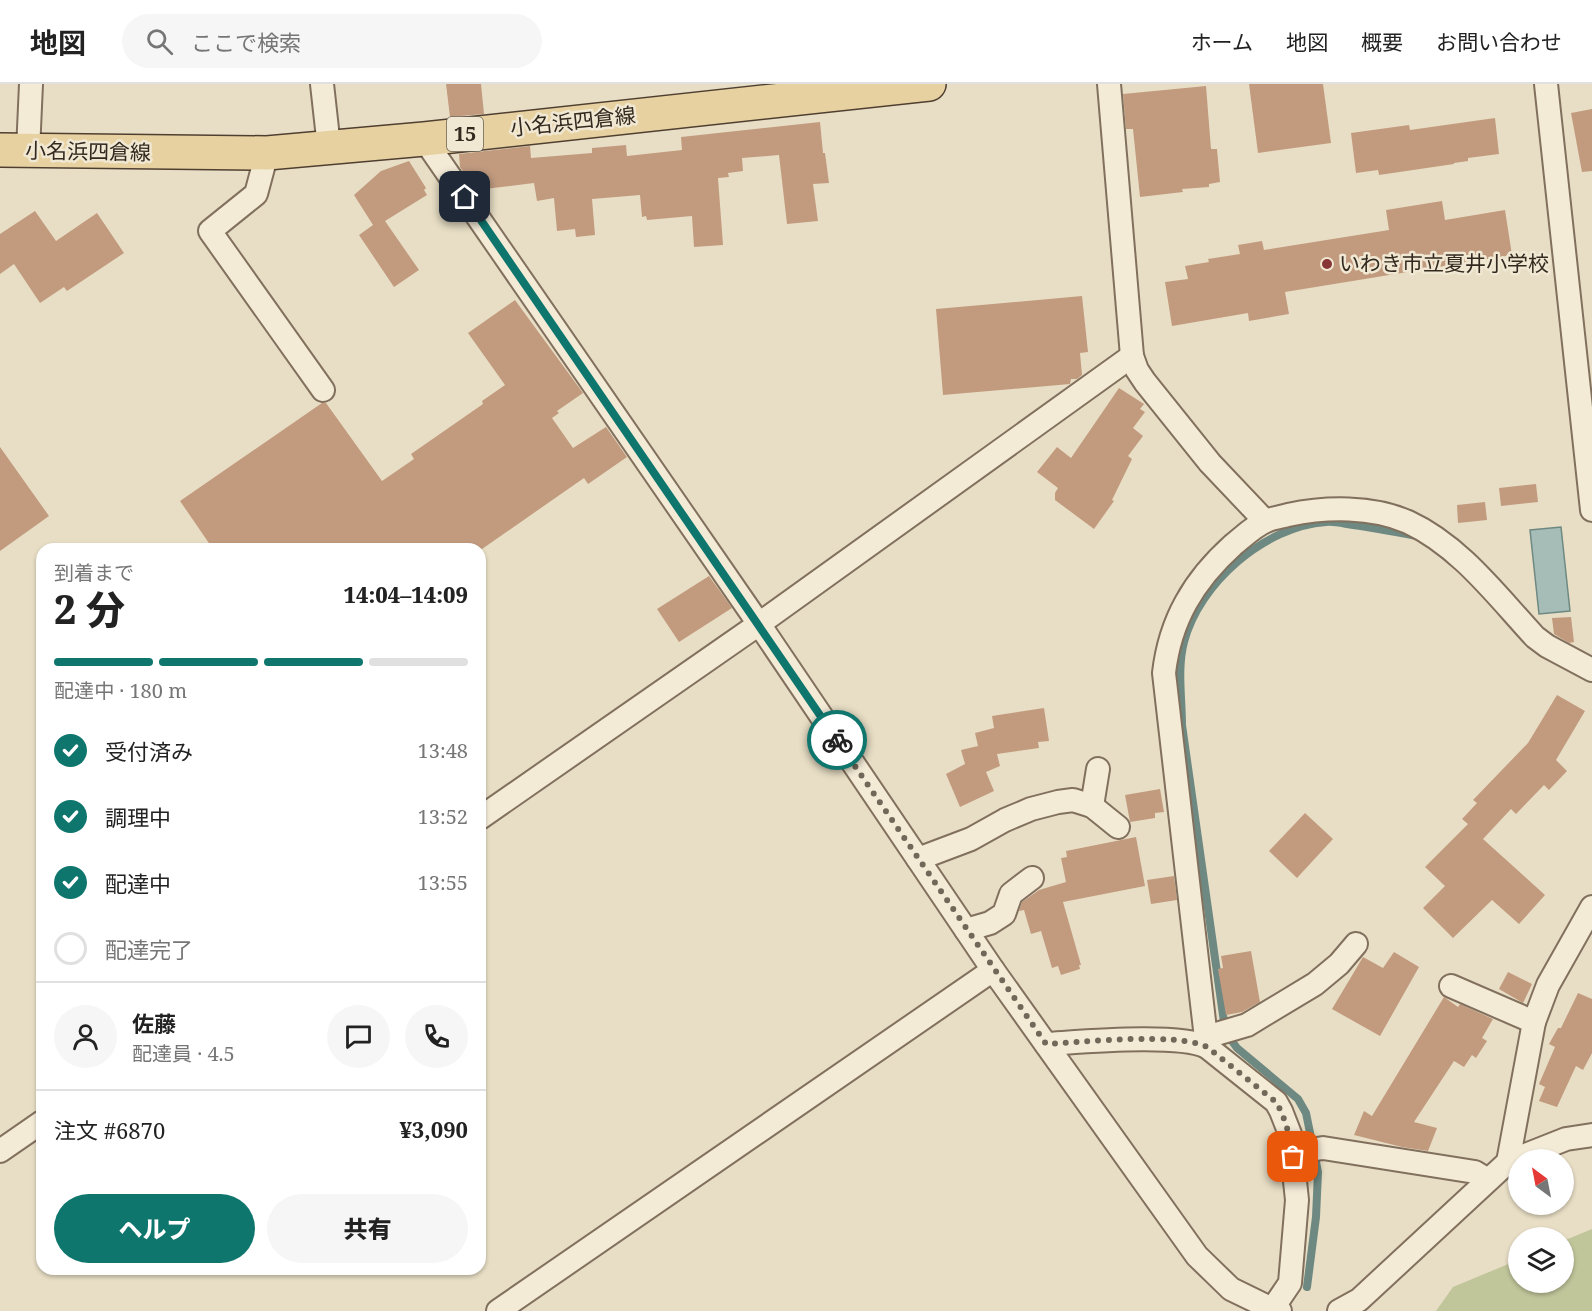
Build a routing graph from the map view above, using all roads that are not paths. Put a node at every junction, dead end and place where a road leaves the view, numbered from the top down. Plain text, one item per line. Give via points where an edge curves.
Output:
1 (31, 84) edge
2 (322, 84) edge
3 (929, 84) edge
4 (1109, 84) edge
5 (1546, 84) edge
6 (826, 89) edge
7 (424, 139) junction
8 (329, 147) junction
9 (14, 151) edge
10 (267, 153) junction
11 (1132, 356) junction
12 (323, 390) dead end
13 (1592, 510) edge
14 (1265, 521) junction
15 (759, 624) junction
16 (1592, 670) edge
17 (1098, 770) dead end
18 (1092, 806) junction
19 (486, 814) edge
20 (1118, 827) dead end
21 (918, 859) junction
22 (1032, 878) dead end
23 (1590, 914) edge
24 (966, 930) junction
25 (1356, 944) dead end
26 (993, 970) junction
27 (1451, 986) dead end
28 (1534, 1022) junction
29 (1217, 1036) junction
30 (1046, 1044) junction
31 (36, 1126) edge
32 (1592, 1135) edge
33 (1510, 1149) edge
34 (1541, 1149) edge
35 (0, 1151) edge
36 (1309, 1152) junction
37 (1508, 1162) edge
38 (1488, 1180) junction
39 (1274, 1310) edge
40 (498, 1311) edge
41 (1339, 1311) edge

1 - 9 street
2 - 8 street
3 - 6 main road, 小名浜四倉線 / 15
4 - 11 street
5 - 13 street
6 - 7 main road, 小名浜四倉線 / 15
7 - 8 main road, 小名浜四倉線 / 15
7 - 15 street
8 - 10 main road, 小名浜四倉線 / 15
9 - 10 main road, 小名浜四倉線 / 15
10 - 12 street via 256,194 210,231
11 - 14 street via 1145,382 1210,463
11 - 15 street
14 - 16 street via 1312,510 1344,508 1406,521 1451,549 1535,637
14 - 29 street via 1229,549 1197,582 1168,641 1164,673 1169,734
15 - 19 street
15 - 21 street
17 - 18 street
18 - 20 street
18 - 21 street via 1073,800 1031,809 971,839
21 - 24 street
22 - 24 street via 1011,894 1004,914
23 - 28 street via 1548,985
24 - 26 street
25 - 29 street via 1315,984 1247,1025
26 - 30 street
26 - 40 street
27 - 28 street
28 - 33 street
29 - 30 street via 1198,1043 1180,1040
29 - 36 street via 1276,1102 1290,1134
30 - 39 street via 1197,1256 1231,1289
31 - 35 street
32 - 34 street
36 - 38 street via 1476,1172
36 - 39 street via 1297,1200 1290,1283
37 - 38 street
38 - 41 street via 1359,1300

